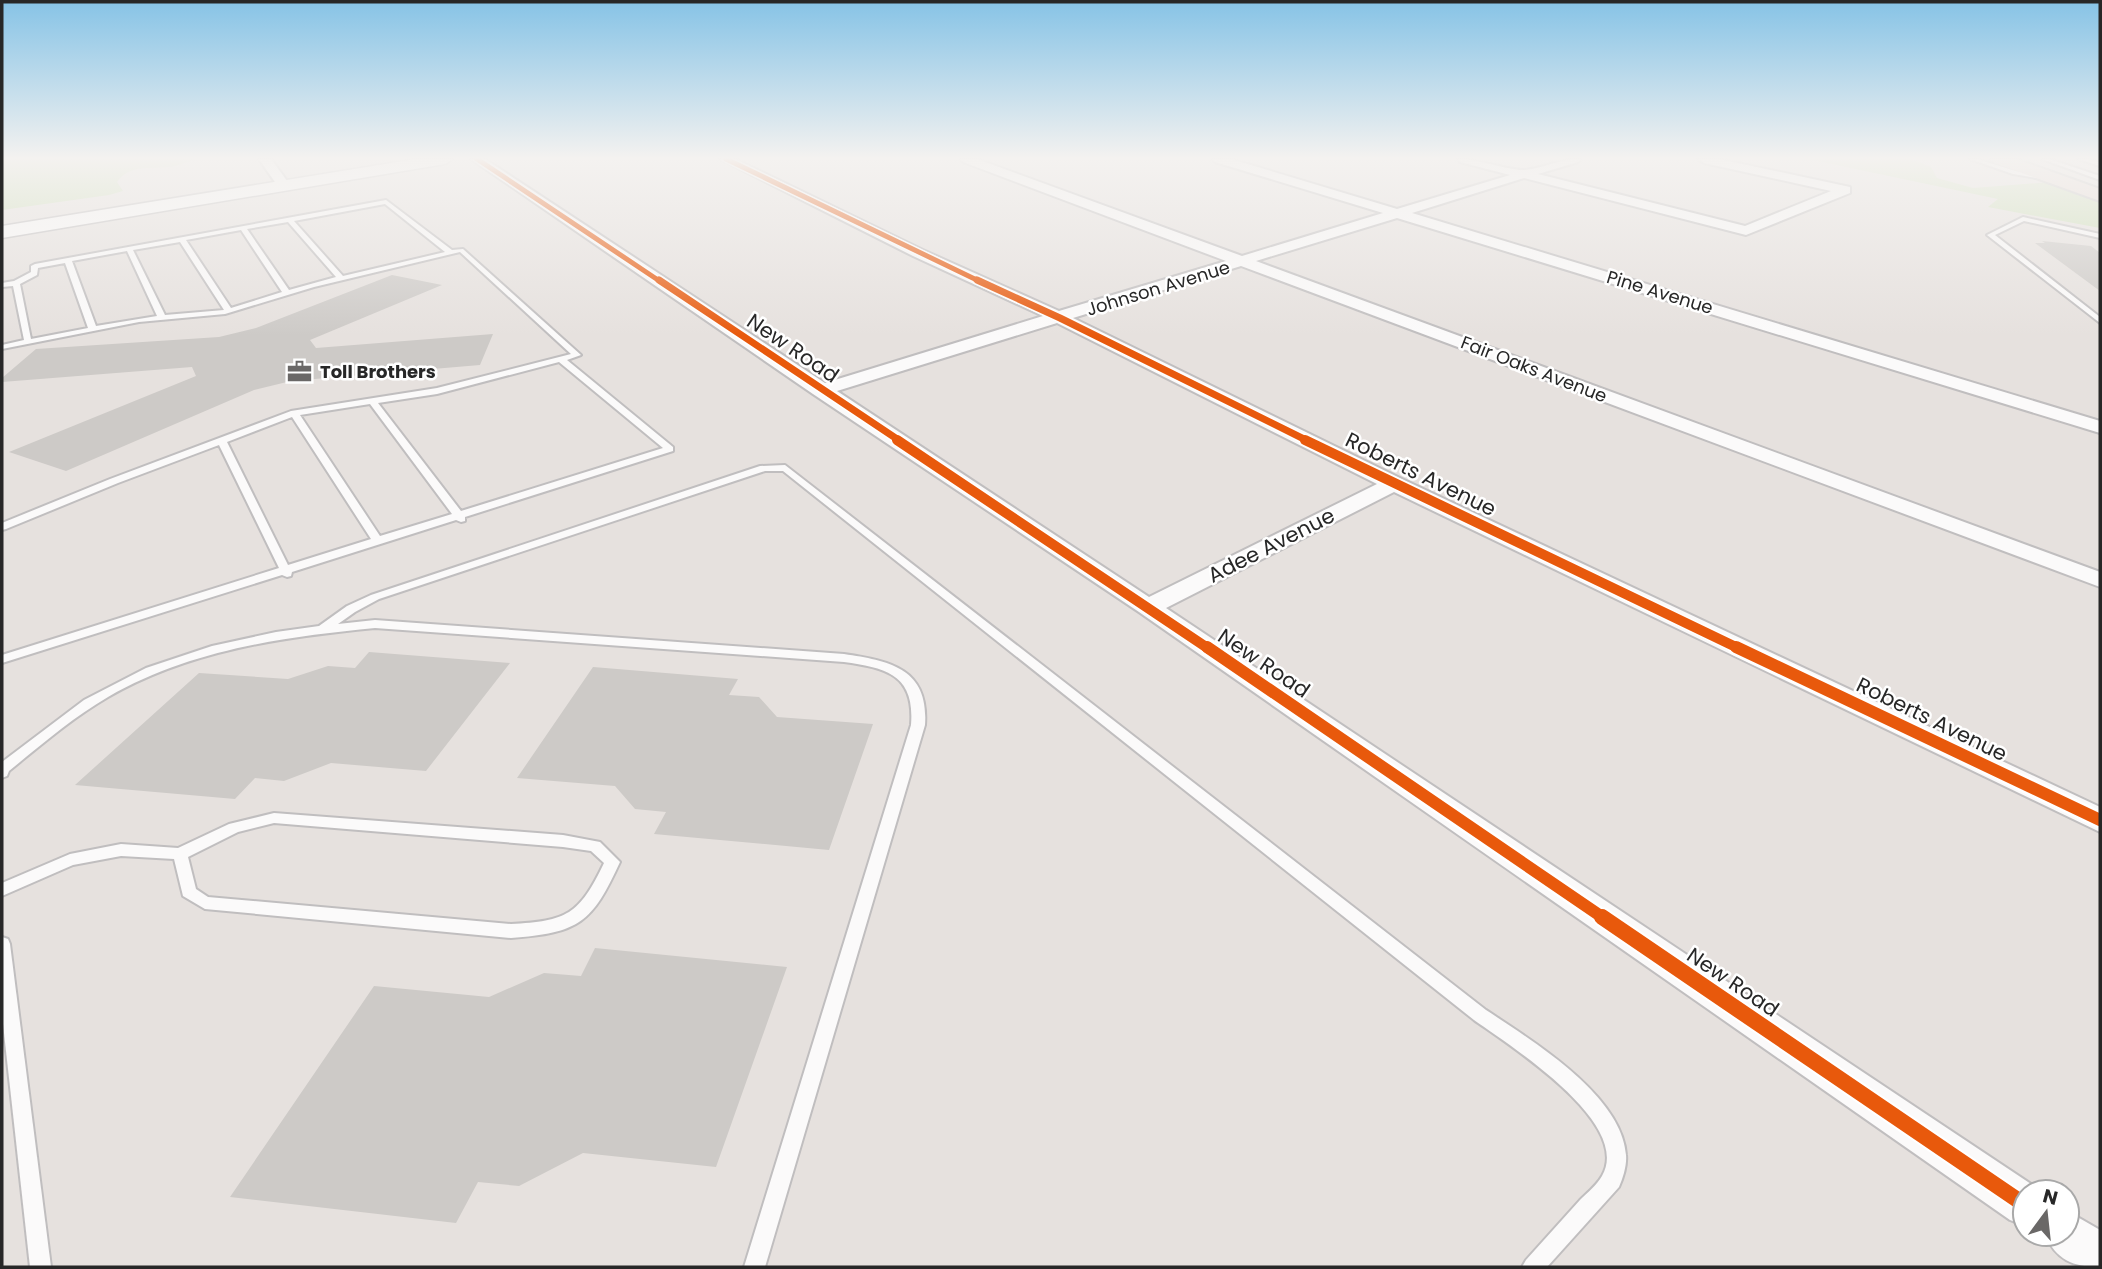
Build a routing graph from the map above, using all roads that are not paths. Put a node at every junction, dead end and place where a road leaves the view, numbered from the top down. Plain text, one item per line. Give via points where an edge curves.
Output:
1 (86, 218) edge
2 (299, 218) edge
3 (407, 218) edge
4 (565, 218) edge
5 (847, 218) edge
6 (1129, 218) edge
7 (1385, 218) edge
8 (1419, 218) edge
9 (1696, 218) edge
10 (1777, 218) edge
11 (290, 220) junction
12 (243, 228) junction
13 (2, 232) edge
14 (2100, 236) edge
15 (183, 239) junction
16 (129, 249) junction
17 (451, 253) junction
18 (68, 260) junction
19 (1246, 261) junction
20 (341, 278) junction
21 (16, 283) junction
22 (2, 285) edge
23 (287, 293) junction
24 (229, 311) junction
25 (162, 318) junction
26 (1060, 318) junction
27 (2100, 321) edge
28 (93, 329) junction
29 (28, 342) junction
30 (2, 347) edge
31 (560, 359) junction
32 (820, 390) junction
33 (372, 401) junction
34 (293, 413) junction
35 (2100, 427) edge
36 (221, 440) junction
37 (1394, 484) junction
38 (460, 517) junction
39 (2, 527) edge
40 (378, 541) junction
41 (286, 572) junction
42 (2100, 580) edge
43 (1148, 607) junction
44 (323, 629) junction
45 (2, 659) edge
46 (2, 773) edge
47 (2100, 820) edge
48 (180, 854) junction
49 (2, 890) edge
50 (2, 944) edge
51 (2011, 1195) edge
52 (2081, 1243) edge
53 (2100, 1256) edge
54 (41, 1267) edge
55 (755, 1267) edge
56 (1533, 1267) edge

1 - 13 main road
2 - 11 lane
3 - 17 lane
4 - 32 street, New Road
5 - 26 street, Roberts Avenue
6 - 19 street, Fair Oaks Avenue
7 - 19 street, Johnson Avenue
8 - 35 street, Pine Avenue
9 - 10 street via 1746,231
11 - 12 lane
11 - 20 lane
12 - 15 lane
12 - 23 lane
14 - 27 lane via 2023,219 1990,235
15 - 16 lane
15 - 24 lane
16 - 18 lane
16 - 25 lane
17 - 20 lane
17 - 31 lane via 461,250 577,355
18 - 21 lane via 35,266 34,273
18 - 28 lane
19 - 26 street, Johnson Avenue
19 - 42 street, Fair Oaks Avenue
20 - 23 lane
21 - 22 lane
21 - 29 lane
23 - 24 lane
24 - 25 lane
25 - 28 lane
26 - 32 street, Johnson Avenue
26 - 37 street, Roberts Avenue
28 - 29 lane
29 - 30 lane
31 - 33 lane via 437,391
31 - 38 lane via 670,449
32 - 43 street, New Road
33 - 34 lane
33 - 38 lane
34 - 36 lane
34 - 40 lane
36 - 39 lane
36 - 41 lane
37 - 43 street, Adee Avenue
37 - 47 street, Roberts Avenue
38 - 40 lane
40 - 41 lane
41 - 45 lane
43 - 51 street, New Road
44 - 46 lane via 263,636 198,653 120,685 60,723
44 - 55 lane via 375,624 844,658 889,667 913,688 922,707 918,725
44 - 56 lane via 375,597 764,468 785,468 1559,1073 1592,1104 1608,1125 1618,1167 1612,1180
48 - 48 lane via 234,828 274,818 563,841 595,846 612,862 581,916 551,929 511,931 205,903 189,892
48 - 49 lane via 121,850 69,860
50 - 54 lane
52 - 53 street

